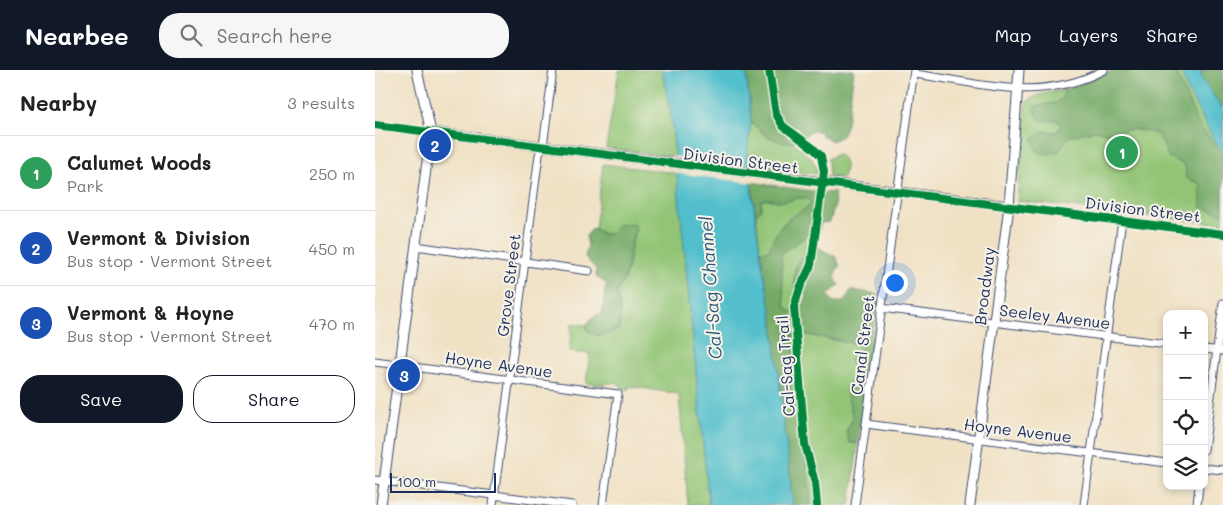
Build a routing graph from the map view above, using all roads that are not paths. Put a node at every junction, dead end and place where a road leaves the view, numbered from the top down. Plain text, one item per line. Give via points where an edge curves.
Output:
1 (417, 70) edge
2 (553, 70) edge
3 (1019, 70) edge
4 (1104, 70) edge
5 (914, 72) edge
6 (1019, 90) junction
7 (375, 125) edge
8 (431, 132) junction
9 (541, 147) junction
10 (897, 193) junction
11 (1009, 206) junction
12 (1122, 220) junction
13 (1223, 234) edge
14 (416, 246) junction
15 (525, 262) junction
16 (589, 271) dead end
17 (1223, 303) edge
18 (881, 308) junction
19 (994, 322) junction
20 (1105, 336) junction
21 (1163, 343) edge
22 (1220, 351) edge
23 (375, 362) edge
24 (400, 365) junction
25 (509, 379) junction
26 (866, 424) junction
27 (979, 438) junction
28 (1205, 445) edge
29 (1091, 453) junction
30 (1163, 462) edge
31 (1208, 468) edge
32 (1223, 470) edge
33 (380, 480) edge
34 (1199, 490) edge
35 (494, 495) junction
36 (381, 505) edge
37 (493, 505) edge
38 (572, 505) edge
39 (603, 505) edge
40 (855, 505) edge
41 (970, 505) edge
42 (1084, 505) edge
43 (1197, 505) edge

1 - 8 street
2 - 9 street, Grove Street
3 - 6 street, Broadway
4 - 6 street via 1055,88
5 - 6 street
5 - 10 street, Canal Street
6 - 11 street, Broadway
7 - 8 street, Division Street
8 - 9 street, Division Street
8 - 14 street
9 - 10 street, Division Street
9 - 15 street, Grove Street
10 - 11 street, Division Street
10 - 18 street, Canal Street
11 - 12 street, Division Street
11 - 19 street, Broadway
12 - 13 street, Division Street
12 - 20 street
14 - 15 street
14 - 24 street
15 - 16 street
15 - 25 street, Grove Street
17 - 22 street
18 - 19 street, Seeley Avenue
18 - 26 street, Canal Street
19 - 20 street, Seeley Avenue
19 - 27 street, Broadway
20 - 21 street, Seeley Avenue
20 - 29 street
22 - 28 street
23 - 24 street, Hoyne Avenue
24 - 25 street, Hoyne Avenue
24 - 33 street
25 - 35 street, Grove Street
25 - 39 street, Hoyne Avenue via 618,394
26 - 27 street, Hoyne Avenue
26 - 40 street, Canal Street
27 - 29 street, Hoyne Avenue
27 - 41 street, Broadway
29 - 30 street, Hoyne Avenue
29 - 42 street
31 - 32 street
33 - 35 street
33 - 36 street
34 - 43 street
35 - 37 street, Grove Street
35 - 38 street

